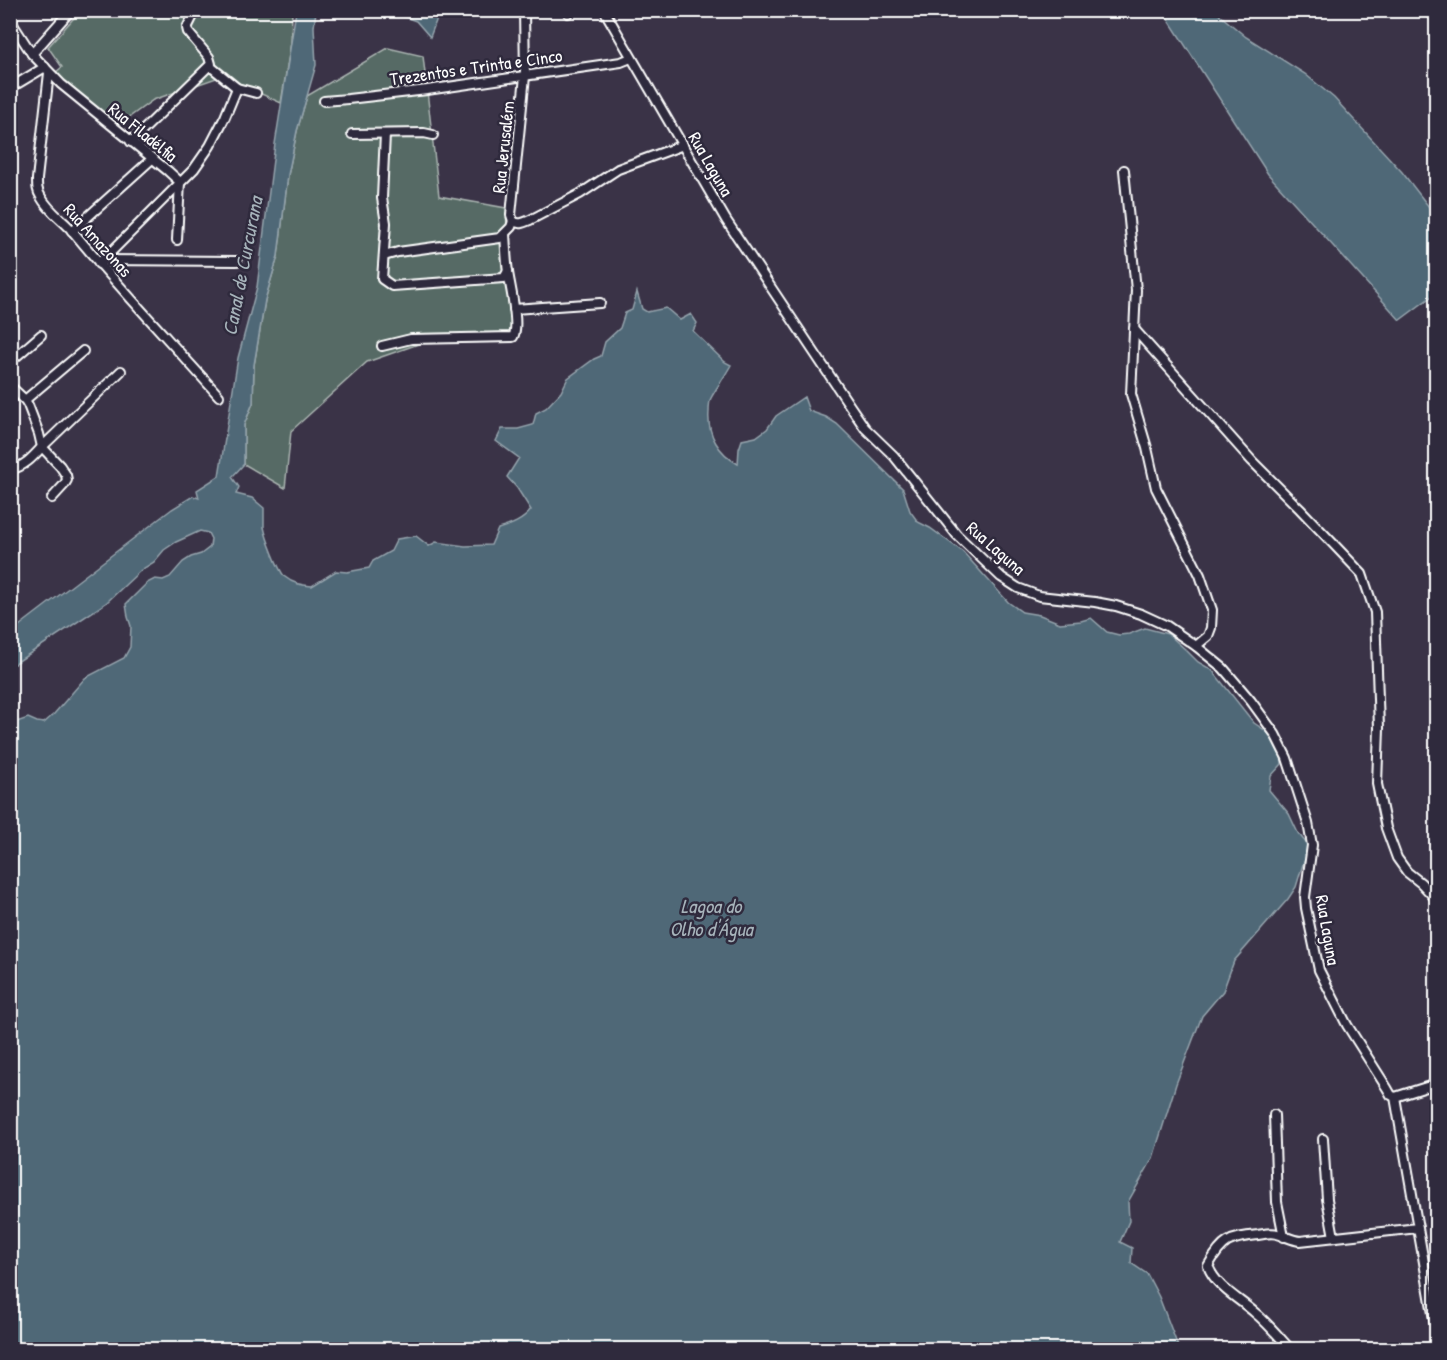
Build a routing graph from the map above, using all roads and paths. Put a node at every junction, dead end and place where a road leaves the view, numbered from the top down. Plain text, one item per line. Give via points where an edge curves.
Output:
1 (71, 10) edge
2 (196, 10) edge
3 (524, 10) edge
4 (604, 10) edge
5 (10, 20) edge
6 (32, 54) junction
7 (631, 58) junction
8 (210, 66) junction
9 (47, 70) junction
10 (525, 76) junction
11 (10, 88) edge
12 (237, 88) junction
13 (256, 93) dead end
14 (324, 100) dead end
15 (352, 134) dead end
16 (385, 134) junction
17 (433, 135) dead end
18 (131, 142) junction
19 (683, 146) junction
20 (153, 158) junction
21 (1124, 170) dead end
22 (180, 182) junction
23 (513, 221) junction
24 (72, 231) junction
25 (505, 234) junction
26 (177, 240) dead end
27 (384, 256) junction
28 (237, 261) dead end
29 (101, 262) junction
30 (508, 271) junction
31 (600, 303) dead end
32 (514, 309) junction
33 (1134, 329) junction
34 (41, 335) dead end
35 (382, 346) dead end
36 (83, 351) dead end
37 (10, 362) edge
38 (121, 371) dead end
39 (10, 386) edge
40 (219, 396) dead end
41 (25, 400) junction
42 (42, 447) junction
43 (10, 470) edge
44 (52, 498) dead end
45 (1196, 646) junction
46 (1437, 899) edge
47 (1437, 1084) edge
48 (1395, 1097) junction
49 (1274, 1114) dead end
50 (1323, 1138) dead end
51 (1418, 1228) junction
52 (1284, 1237) junction
53 (1334, 1237) junction
54 (1434, 1301) edge
55 (1437, 1331) edge
56 (1291, 1350) edge

1 - 6 street
2 - 8 street via 187,28 209,57
3 - 10 street, Rua Jerusalém
4 - 7 street, Rua Laguna
5 - 6 street, Rua Filadélfia
6 - 9 street, Rua Filadélfia
7 - 10 street, Trezentos e Trinta e Cinco
7 - 19 street, Rua Laguna
8 - 12 street
8 - 18 street
9 - 11 street
9 - 18 street, Rua Filadélfia
9 - 24 street, Rua Amazonas via 37,189
10 - 14 street, Trezentos e Trinta e Cinco
10 - 23 street, Rua Jerusalém
12 - 13 street
12 - 22 street via 210,146
15 - 16 street
16 - 17 street
16 - 27 street
18 - 20 street, Rua Filadélfia
19 - 23 street via 618,169 523,224
19 - 45 street, Rua Laguna via 726,220 865,428 894,456 976,554 1018,588 1039,596 1095,602 1141,614
20 - 22 street, Rua Filadélfia
20 - 24 street
21 - 33 street via 1136,290
22 - 26 street, Rua Filadélfia
22 - 29 street
23 - 25 street
24 - 29 street, Rua Amazonas
25 - 27 street via 495,240
25 - 30 street
27 - 30 street via 382,279 392,286 504,278
28 - 29 street
29 - 40 street, Rua Amazonas
30 - 32 street
31 - 32 street
32 - 35 street via 513,337 411,339
33 - 45 street via 1131,394 1156,488 1200,575 1212,610 1208,636
33 - 46 street via 1252,461 1362,574 1376,612 1377,784 1386,828 1407,872
34 - 37 street
36 - 41 street
38 - 42 street
39 - 41 street
41 - 42 street
42 - 43 street via 31,460
42 - 44 street via 67,480
45 - 48 street, Rua Laguna via 1223,668 1251,701 1287,758 1312,845 1305,897 1319,970 1347,1024
47 - 48 street
48 - 51 street
49 - 52 street via 1277,1202
50 - 53 street
51 - 53 street
51 - 54 street
52 - 53 street via 1300,1241
52 - 56 street via 1275,1233 1230,1240 1216,1251 1208,1266 1211,1276 1256,1313
54 - 55 street

